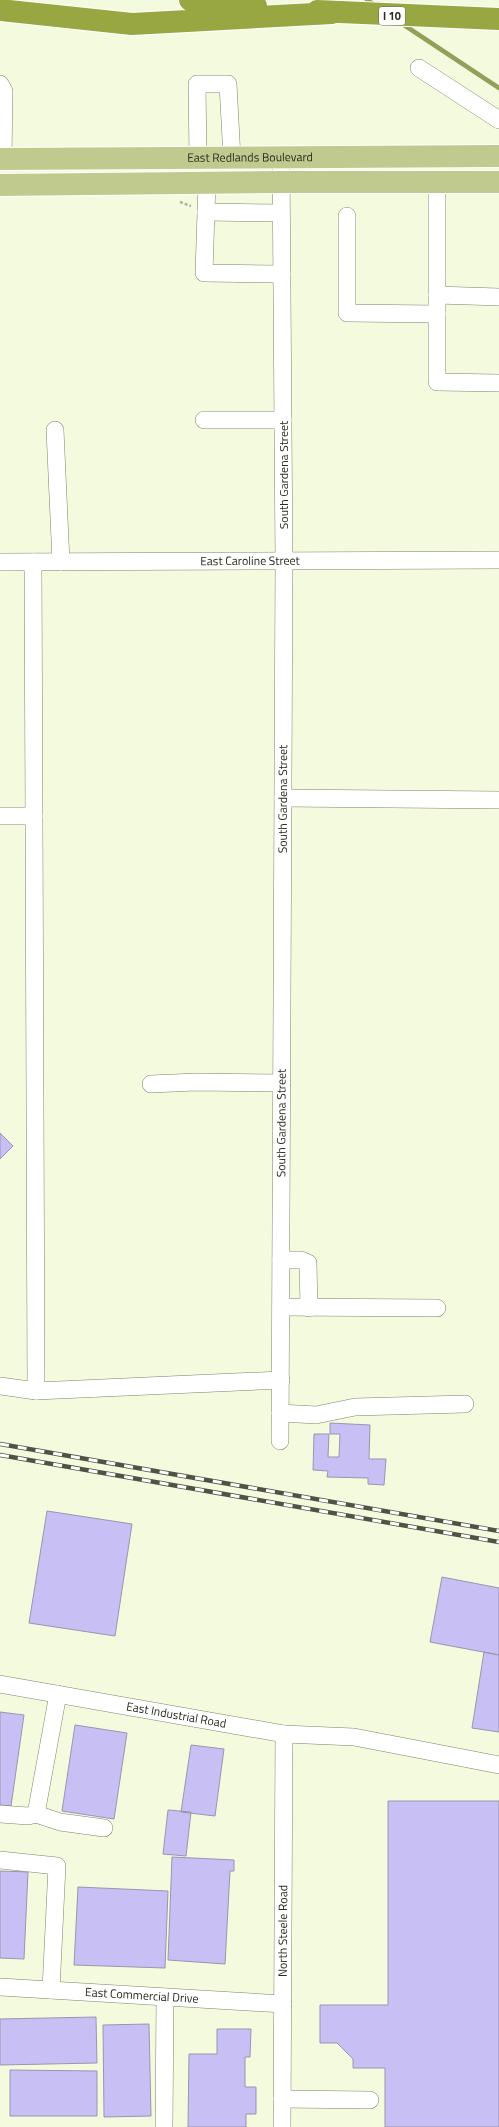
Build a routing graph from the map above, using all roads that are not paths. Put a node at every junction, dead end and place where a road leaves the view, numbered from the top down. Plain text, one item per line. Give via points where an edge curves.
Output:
1 (190, 0) edge
2 (0, 10) edge
3 (0, 13) edge
4 (332, 13) junction
5 (25, 14) junction
6 (499, 19) edge
7 (419, 68) dead end
8 (0, 84) edge
9 (499, 120) edge
10 (499, 156) edge
11 (198, 158) junction
12 (232, 158) junction
13 (281, 158) junction
14 (2, 160) edge
15 (207, 182) junction
16 (282, 182) junction
17 (438, 182) junction
18 (499, 182) edge
19 (0, 185) edge
20 (206, 212) junction
21 (281, 213) junction
22 (346, 216) dead end
23 (282, 274) junction
24 (437, 295) junction
25 (499, 296) edge
26 (437, 314) junction
27 (499, 383) edge
28 (204, 420) dead end
29 (283, 420) junction
30 (55, 430) dead end
31 (499, 560) edge
32 (284, 561) junction
33 (0, 562) edge
34 (33, 562) junction
35 (61, 562) junction
36 (283, 798) junction
37 (499, 800) edge
38 (0, 816) edge
39 (34, 816) junction
40 (282, 1083) junction
41 (151, 1084) dead end
42 (282, 1260) junction
43 (282, 1307) junction
44 (309, 1308) junction
45 (438, 1308) dead end
46 (281, 1380) junction
47 (0, 1386) edge
48 (36, 1391) junction
49 (466, 1404) dead end
50 (280, 1413) junction
51 (280, 1441) dead end
52 (0, 1684) edge
53 (58, 1694) junction
54 (284, 1734) junction
55 (499, 1765) edge
56 (0, 1814) edge
57 (36, 1814) junction
58 (104, 1828) dead end
59 (0, 1860) edge
60 (0, 1987) edge
61 (51, 1990) junction
62 (165, 1997) junction
63 (283, 2004) junction
64 (282, 2099) junction
65 (370, 2100) dead end
66 (164, 2127) edge
67 (282, 2127) edge

1 - 4 highway, I 10
2 - 5 highway
3 - 5 highway
4 - 5 highway via 132,24
4 - 6 highway, I 10
7 - 9 street
8 - 14 street via 4,91
10 - 13 main road, East Redlands Boulevard
11 - 12 main road, East Redlands Boulevard
11 - 12 street via 197,84 228,84
11 - 14 main road, East Redlands Boulevard
12 - 13 main road, East Redlands Boulevard
13 - 16 street, South Gardena Street
15 - 16 main road, East Redlands Boulevard
15 - 19 main road, East Redlands Boulevard
15 - 20 street
16 - 17 main road, East Redlands Boulevard
16 - 21 street, South Gardena Street
17 - 18 main road, East Redlands Boulevard
17 - 24 street
20 - 21 street
20 - 23 street via 204,274
21 - 23 street, South Gardena Street
22 - 26 street via 346,313
23 - 29 street, South Gardena Street
24 - 25 street
24 - 26 street
26 - 27 street via 437,382
28 - 29 street
29 - 32 street, South Gardena Street
30 - 35 street
31 - 32 street, East Caroline Street
32 - 35 street, East Caroline Street
32 - 36 street, South Gardena Street
33 - 34 street, East Caroline Street
34 - 35 street, East Caroline Street
34 - 39 street
36 - 37 street
36 - 40 street, South Gardena Street
38 - 39 street
39 - 48 street
40 - 41 street
40 - 42 street, South Gardena Street
42 - 43 street, South Gardena Street
42 - 44 street via 301,1260 308,1263
43 - 44 street
43 - 46 street, South Gardena Street
44 - 45 street
46 - 48 street
46 - 50 street, South Gardena Street
47 - 48 street
49 - 50 street via 355,1406 316,1415
50 - 51 street, South Gardena Street
52 - 53 street, East Industrial Road
53 - 54 street, East Industrial Road
53 - 57 street
54 - 55 street, East Industrial Road via 354,1737
54 - 63 street, North Steele Road
56 - 57 street
57 - 58 street via 60,1822
59 - 61 street via 57,1866
60 - 61 street, East Commercial Drive
61 - 62 street, East Commercial Drive
62 - 63 street, East Commercial Drive
62 - 66 street
63 - 64 street, North Steele Road
64 - 65 street
64 - 67 street, North Steele Road

